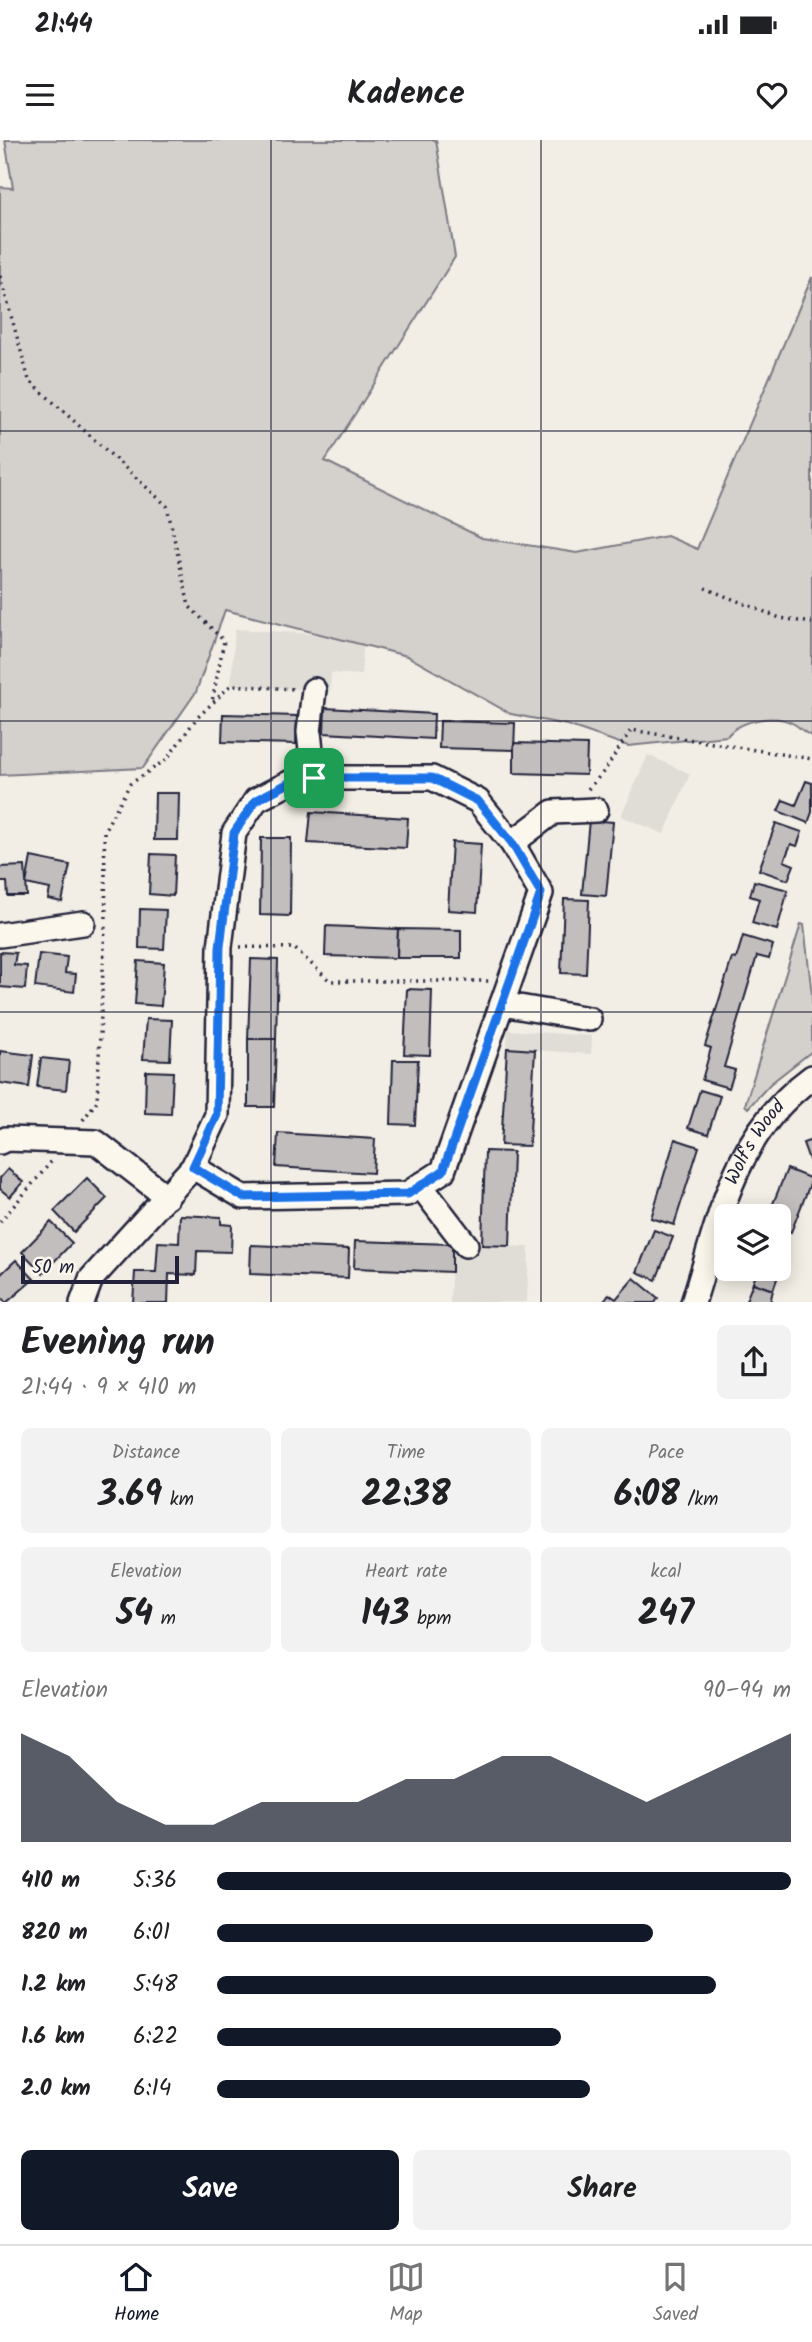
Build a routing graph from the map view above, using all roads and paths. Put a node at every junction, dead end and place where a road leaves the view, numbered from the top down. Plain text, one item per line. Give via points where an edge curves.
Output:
1 (0, 276) edge
2 (705, 588) dead end
3 (812, 623) edge
4 (314, 690) joint
5 (211, 704) junction
6 (812, 759) edge
7 (314, 778) junction
8 (591, 800) joint
9 (512, 843) junction
10 (82, 923) dead end
11 (0, 935) edge
12 (220, 947) junction
13 (510, 981) junction
14 (502, 1004) junction
15 (589, 1019) dead end
16 (812, 1077) edge
17 (2, 1137) edge
18 (68, 1141) junction
19 (193, 1167) junction
20 (420, 1185) junction
21 (167, 1197) junction
22 (0, 1222) edge
23 (466, 1245) dead end
24 (82, 1302) edge
25 (693, 1302) edge

1 - 5 path via 29,380 167,506 190,606 224,641
2 - 3 path via 780,618
4 - 5 path via 231,685
4 - 7 street via 309,732
5 - 18 path via 167,759 130,784 104,831 107,897 97,1101
6 - 8 path via 631,730
7 - 9 street via 432,778 478,801
7 - 12 street via 299,778 256,800 234,833
8 - 9 street via 554,812
9 - 13 street via 541,893
10 - 11 street
12 - 13 path via 294,948 330,981
12 - 19 street via 217,1115
13 - 14 street
14 - 15 street
14 - 20 street via 443,1171
16 - 25 street, Wolf's Wood via 790,1093 751,1140 737,1168
17 - 18 street
18 - 21 street via 96,1142
18 - 22 path
19 - 20 street via 243,1197 408,1194
19 - 21 street
20 - 23 street
21 - 24 street via 91,1279

